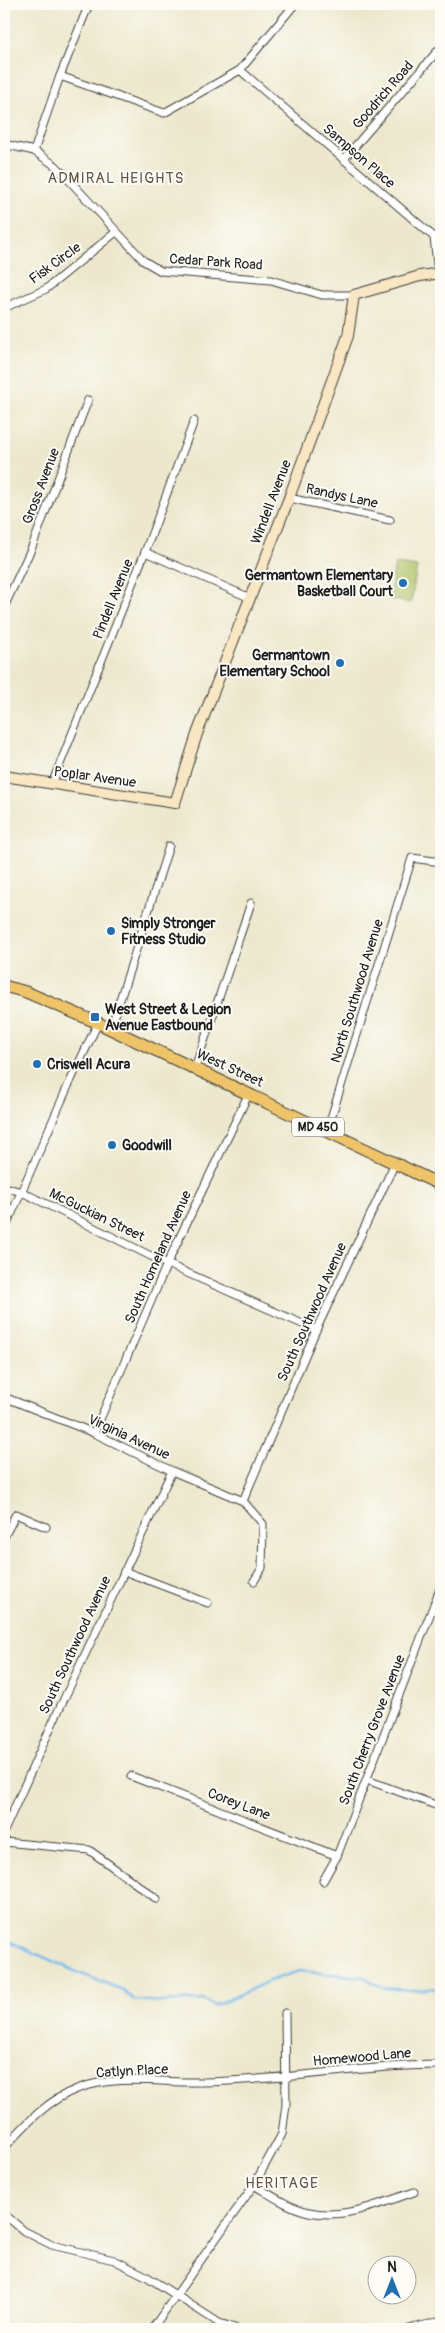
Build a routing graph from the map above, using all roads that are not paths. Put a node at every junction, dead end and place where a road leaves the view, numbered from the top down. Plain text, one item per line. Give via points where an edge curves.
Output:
1 (89, 4) edge
2 (295, 4) edge
3 (441, 48) edge
4 (240, 70) junction
5 (60, 76) junction
6 (4, 144) edge
7 (34, 150) junction
8 (344, 159) junction
9 (116, 232) junction
10 (438, 236) edge
11 (440, 273) edge
12 (354, 295) junction
13 (4, 308) edge
14 (88, 400) dead end
15 (194, 421) dead end
16 (289, 498) junction
17 (390, 520) dead end
18 (145, 552) junction
19 (248, 597) junction
20 (4, 607) edge
21 (6, 778) edge
22 (52, 784) junction
23 (175, 803) joint
24 (168, 846) dead end
25 (441, 862) edge
26 (251, 903) dead end
27 (4, 986) edge
28 (98, 1023) junction
29 (111, 1028) junction
30 (195, 1068) junction
31 (249, 1093) junction
32 (327, 1131) junction
33 (395, 1163) junction
34 (441, 1185) edge
35 (4, 1187) edge
36 (22, 1192) junction
37 (4, 1231) edge
38 (167, 1264) junction
39 (316, 1330) junction
40 (4, 1397) edge
41 (94, 1433) junction
42 (172, 1471) junction
43 (243, 1501) junction
44 (46, 1526) dead end
45 (4, 1537) edge
46 (124, 1571) junction
47 (254, 1581) dead end
48 (441, 1586) edge
49 (208, 1602) dead end
50 (131, 1776) dead end
51 (367, 1780) junction
52 (441, 1807) edge
53 (4, 1831) edge
54 (4, 1842) edge
55 (337, 1856) junction
56 (323, 1881) dead end
57 (156, 1899) dead end
58 (285, 2013) dead end
59 (441, 2064) edge
60 (284, 2076) junction
61 (4, 2148) edge
62 (254, 2185) junction
63 (414, 2192) dead end
64 (4, 2214) edge
65 (176, 2295) junction
66 (441, 2321) edge
67 (152, 2329) edge
68 (238, 2329) edge
69 (409, 2329) edge

1 - 5 street
2 - 4 street
3 - 8 street, Goodrich Road
4 - 5 street via 164,113
4 - 8 street, Sampson Place
5 - 7 street
6 - 7 street, Cedar Park Road
7 - 9 street, Cedar Park Road via 56,166
8 - 10 street, Sampson Place
9 - 12 street, Cedar Park Road via 144,261 162,271 271,280 322,295
9 - 13 street, Fisk Circle via 46,289
10 - 11 street, Sampson Place
11 - 12 street, Cedar Park Road
12 - 16 street, Windell Avenue via 348,336
14 - 20 street, Gross Avenue via 32,547
15 - 18 street, Pindell Avenue
16 - 17 street, Randys Lane
16 - 19 street, Windell Avenue
18 - 19 street
18 - 22 street, Pindell Avenue
19 - 23 street, Windell Avenue
21 - 22 street, Poplar Avenue
22 - 23 street, Poplar Avenue
24 - 29 street
25 - 32 street, North Southwood Avenue via 412,858
26 - 30 street
27 - 28 main road, West Street / MD 450
28 - 29 main road, West Street / MD 450
28 - 36 street
29 - 30 main road, West Street / MD 450
30 - 31 main road, West Street / MD 450
31 - 32 main road, West Street / MD 450
31 - 38 street, South Homeland Avenue
32 - 33 main road, West Street / MD 450
33 - 34 main road, West Street / MD 450
33 - 39 street, South Southwood Avenue
35 - 36 street, McGuckian Street
36 - 37 street
36 - 38 street, McGuckian Street
38 - 39 street, McGuckian Street
38 - 41 street, South Homeland Avenue
39 - 43 street, South Southwood Avenue
40 - 41 street, Virginia Avenue
41 - 42 street, Virginia Avenue
42 - 43 street, Virginia Avenue
42 - 46 street, South Southwood Avenue
43 - 47 street via 263,1524 262,1568
44 - 45 street via 16,1514
46 - 49 street
46 - 53 street, South Southwood Avenue
48 - 51 street, South Cherry Grove Avenue
50 - 55 street, Corey Lane
51 - 52 street
51 - 55 street, South Cherry Grove Avenue
54 - 57 street via 89,1850
55 - 56 street, South Cherry Grove Avenue
58 - 60 street
59 - 60 street, Homewood Lane
60 - 61 street, Catlyn Place via 202,2082 118,2082 77,2089 47,2105
60 - 62 street via 286,2105 282,2134
62 - 63 street via 292,2206 329,2214 380,2204
62 - 65 street
64 - 65 street via 24,2230 52,2244 114,2260
65 - 67 street
65 - 68 street via 218,2323
66 - 69 street

